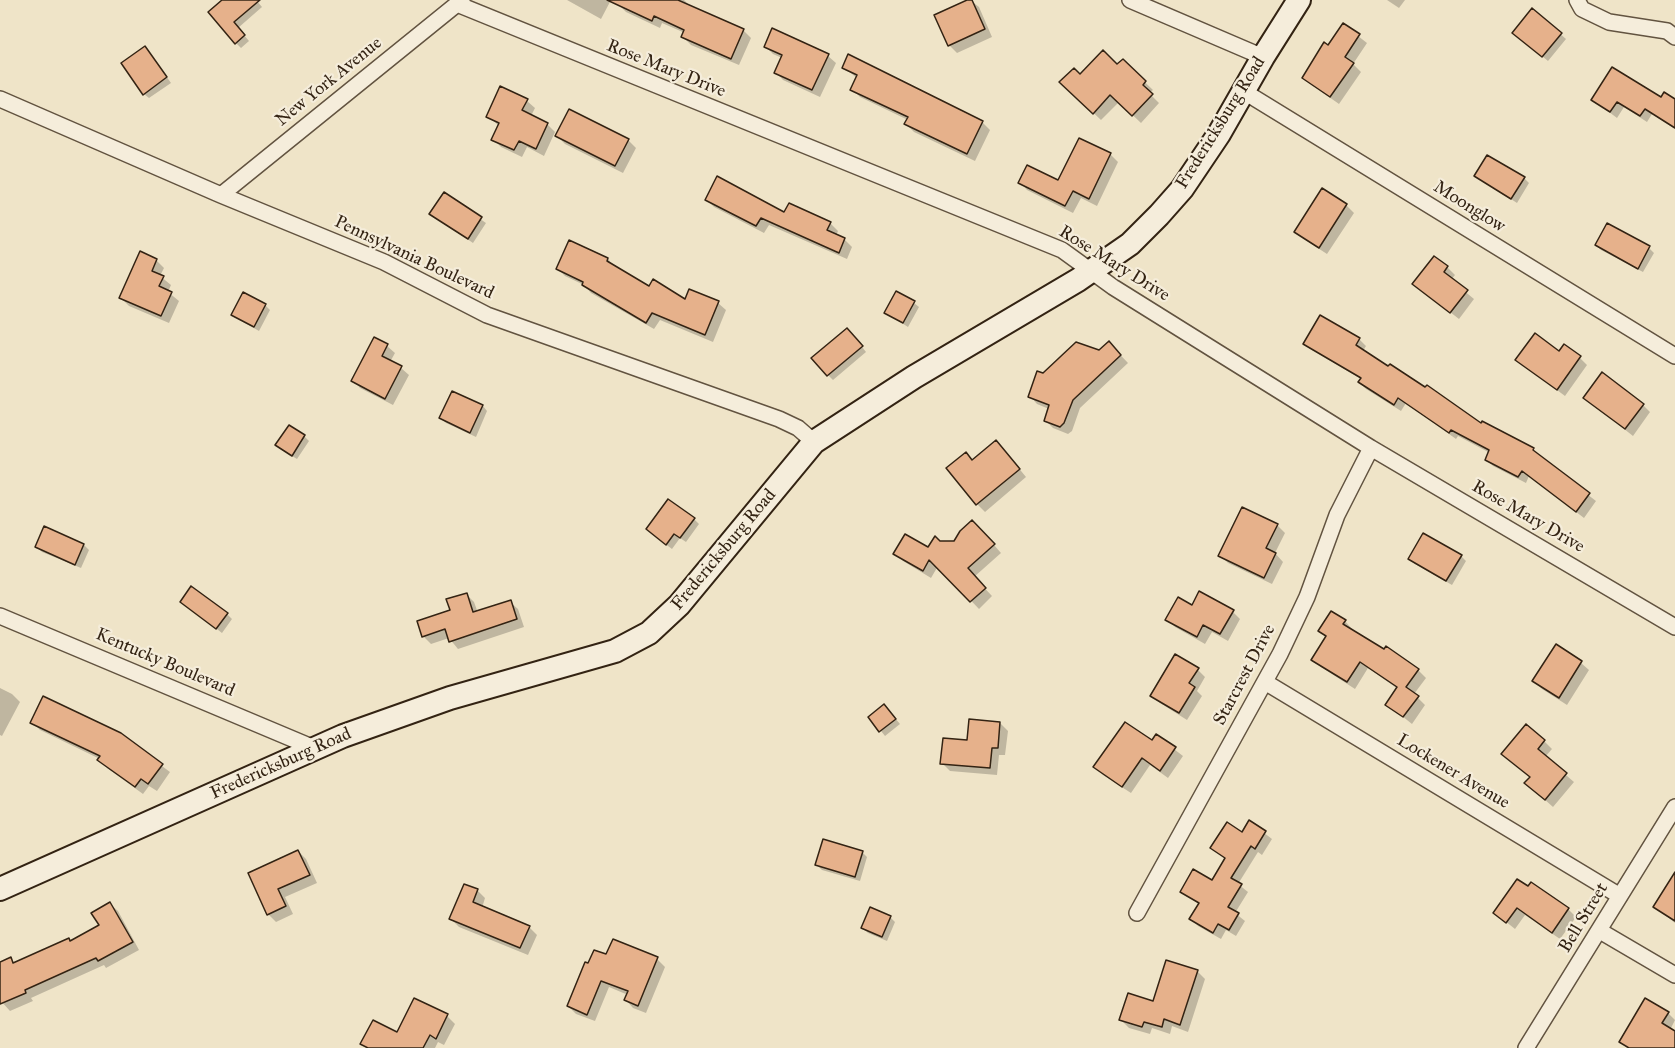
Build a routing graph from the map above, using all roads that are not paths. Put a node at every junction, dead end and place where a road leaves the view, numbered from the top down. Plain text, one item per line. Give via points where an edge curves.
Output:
1 (1130, 0) edge
2 (1299, 0) edge
3 (1576, 0) edge
4 (459, 2) edge
5 (1675, 37) edge
6 (1263, 57) junction
7 (1243, 91) junction
8 (0, 99) edge
9 (221, 195) junction
10 (1090, 271) junction
11 (1675, 356) edge
12 (814, 442) junction
13 (1371, 448) junction
14 (0, 616) edge
15 (1675, 627) edge
16 (1265, 682) junction
17 (314, 748) junction
18 (1675, 807) edge
19 (0, 889) edge
20 (1620, 896) junction
21 (1137, 913) dead end
22 (1600, 931) junction
23 (1675, 975) edge
24 (1526, 1048) edge

1 - 6 street
2 - 6 street, Fredericksburg Road
3 - 5 street via 1582,9 1610,22 1667,31
4 - 9 street, New York Avenue
4 - 10 street, Rose Mary Drive via 1062,250
6 - 7 street, Fredericksburg Road
7 - 10 street, Fredericksburg Road via 1182,189 1130,244
7 - 11 street, Moonglow
8 - 9 street, Pennsylvania Boulevard
9 - 12 street, Pennsylvania Boulevard via 384,262 487,315 779,419
10 - 12 street, Fredericksburg Road
10 - 13 street, Rose Mary Drive
12 - 17 street, Fredericksburg Road via 679,605 641,639 615,651 450,698
13 - 15 street, Rose Mary Drive
13 - 16 street, Starcrest Drive via 1337,514 1307,597
14 - 17 street, Kentucky Boulevard
16 - 20 street, Lockener Avenue
16 - 21 street, Starcrest Drive
17 - 19 street, Fredericksburg Road
18 - 20 street, Bell Street
20 - 22 street, Bell Street
22 - 23 street
22 - 24 street, Bell Street

